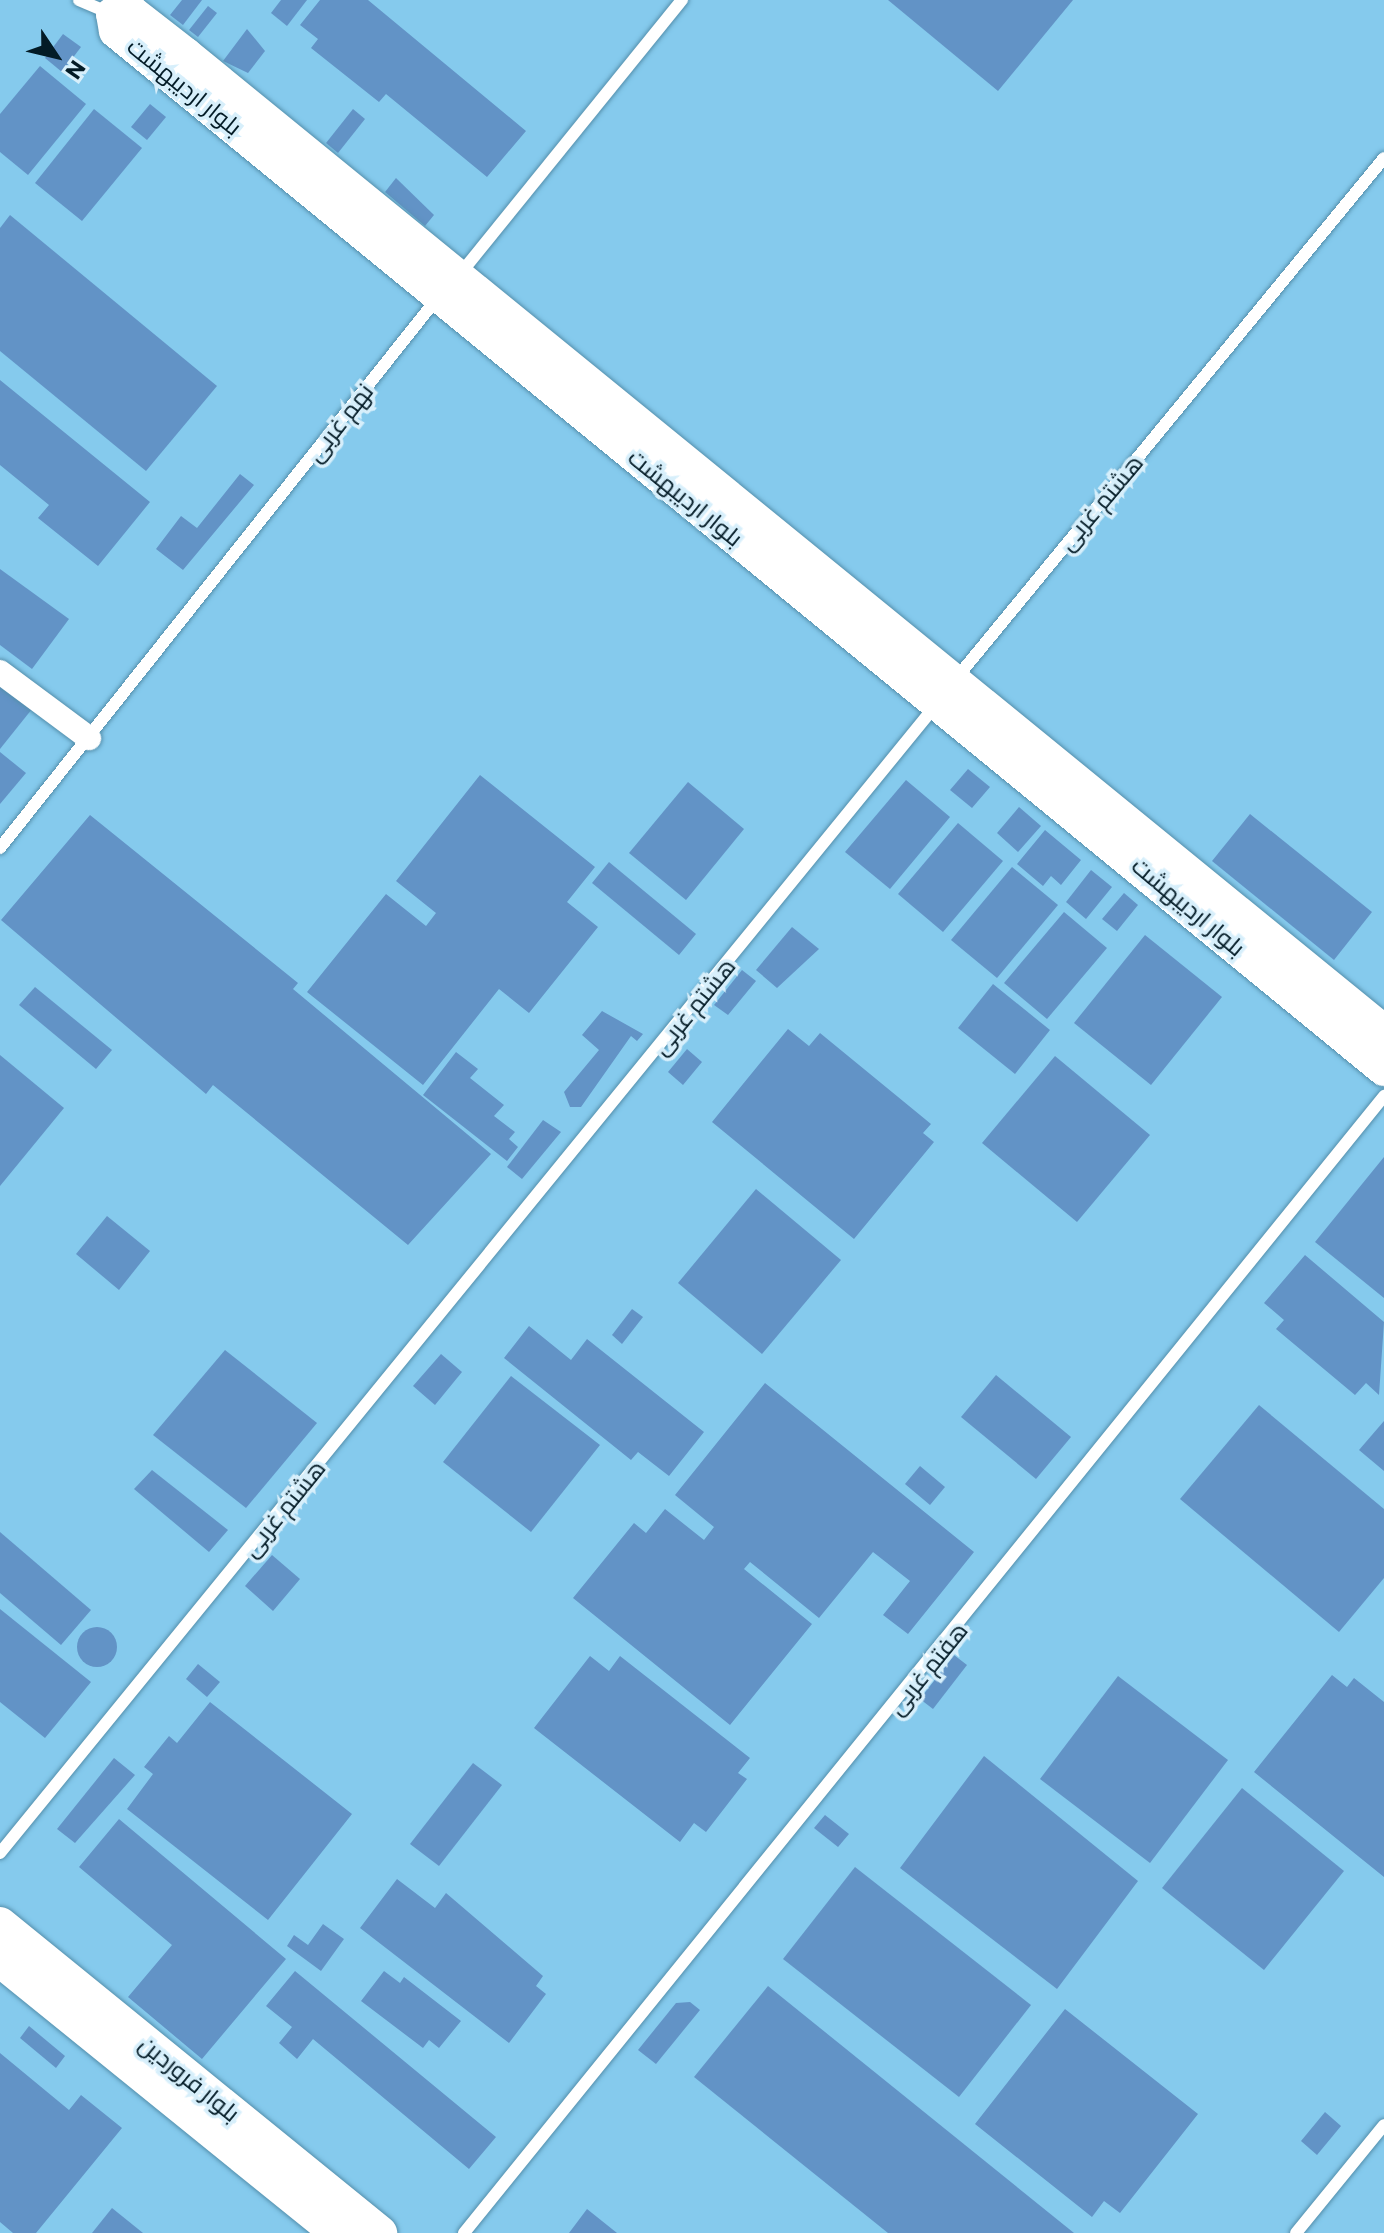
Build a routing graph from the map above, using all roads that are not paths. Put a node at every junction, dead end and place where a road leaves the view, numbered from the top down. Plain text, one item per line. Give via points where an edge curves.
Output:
1 (79, 0) edge
2 (682, 0) edge
3 (113, 14) joint
4 (1384, 158) edge
5 (448, 287) junction
6 (0, 672) edge
7 (946, 692) junction
8 (89, 738) junction
9 (0, 848) edge
10 (1384, 1032) edge
11 (1384, 1069) edge
12 (1384, 1096) edge
13 (0, 1853) edge
14 (0, 1924) edge
15 (0, 1960) edge
16 (1384, 2125) edge
17 (337, 2233) edge
18 (380, 2233) edge
19 (464, 2233) edge
20 (1296, 2233) edge

1 - 3 lane
2 - 5 lane, نهم غربی
3 - 5 street, بلوار اردیبهشت via 121,10 141,19
4 - 7 lane, هشتم غربی
5 - 7 street, بلوار اردیبهشت
5 - 8 lane, نهم غربی
6 - 8 street
7 - 10 street, بلوار اردیبهشت
7 - 11 street, بلوار اردیبهشت
7 - 13 lane, هشتم غربی
8 - 9 lane, نهم غربی
12 - 19 lane, هفتم غربی
14 - 18 street, بلوار فروردین
15 - 17 street, بلوار فروردین
16 - 20 lane

